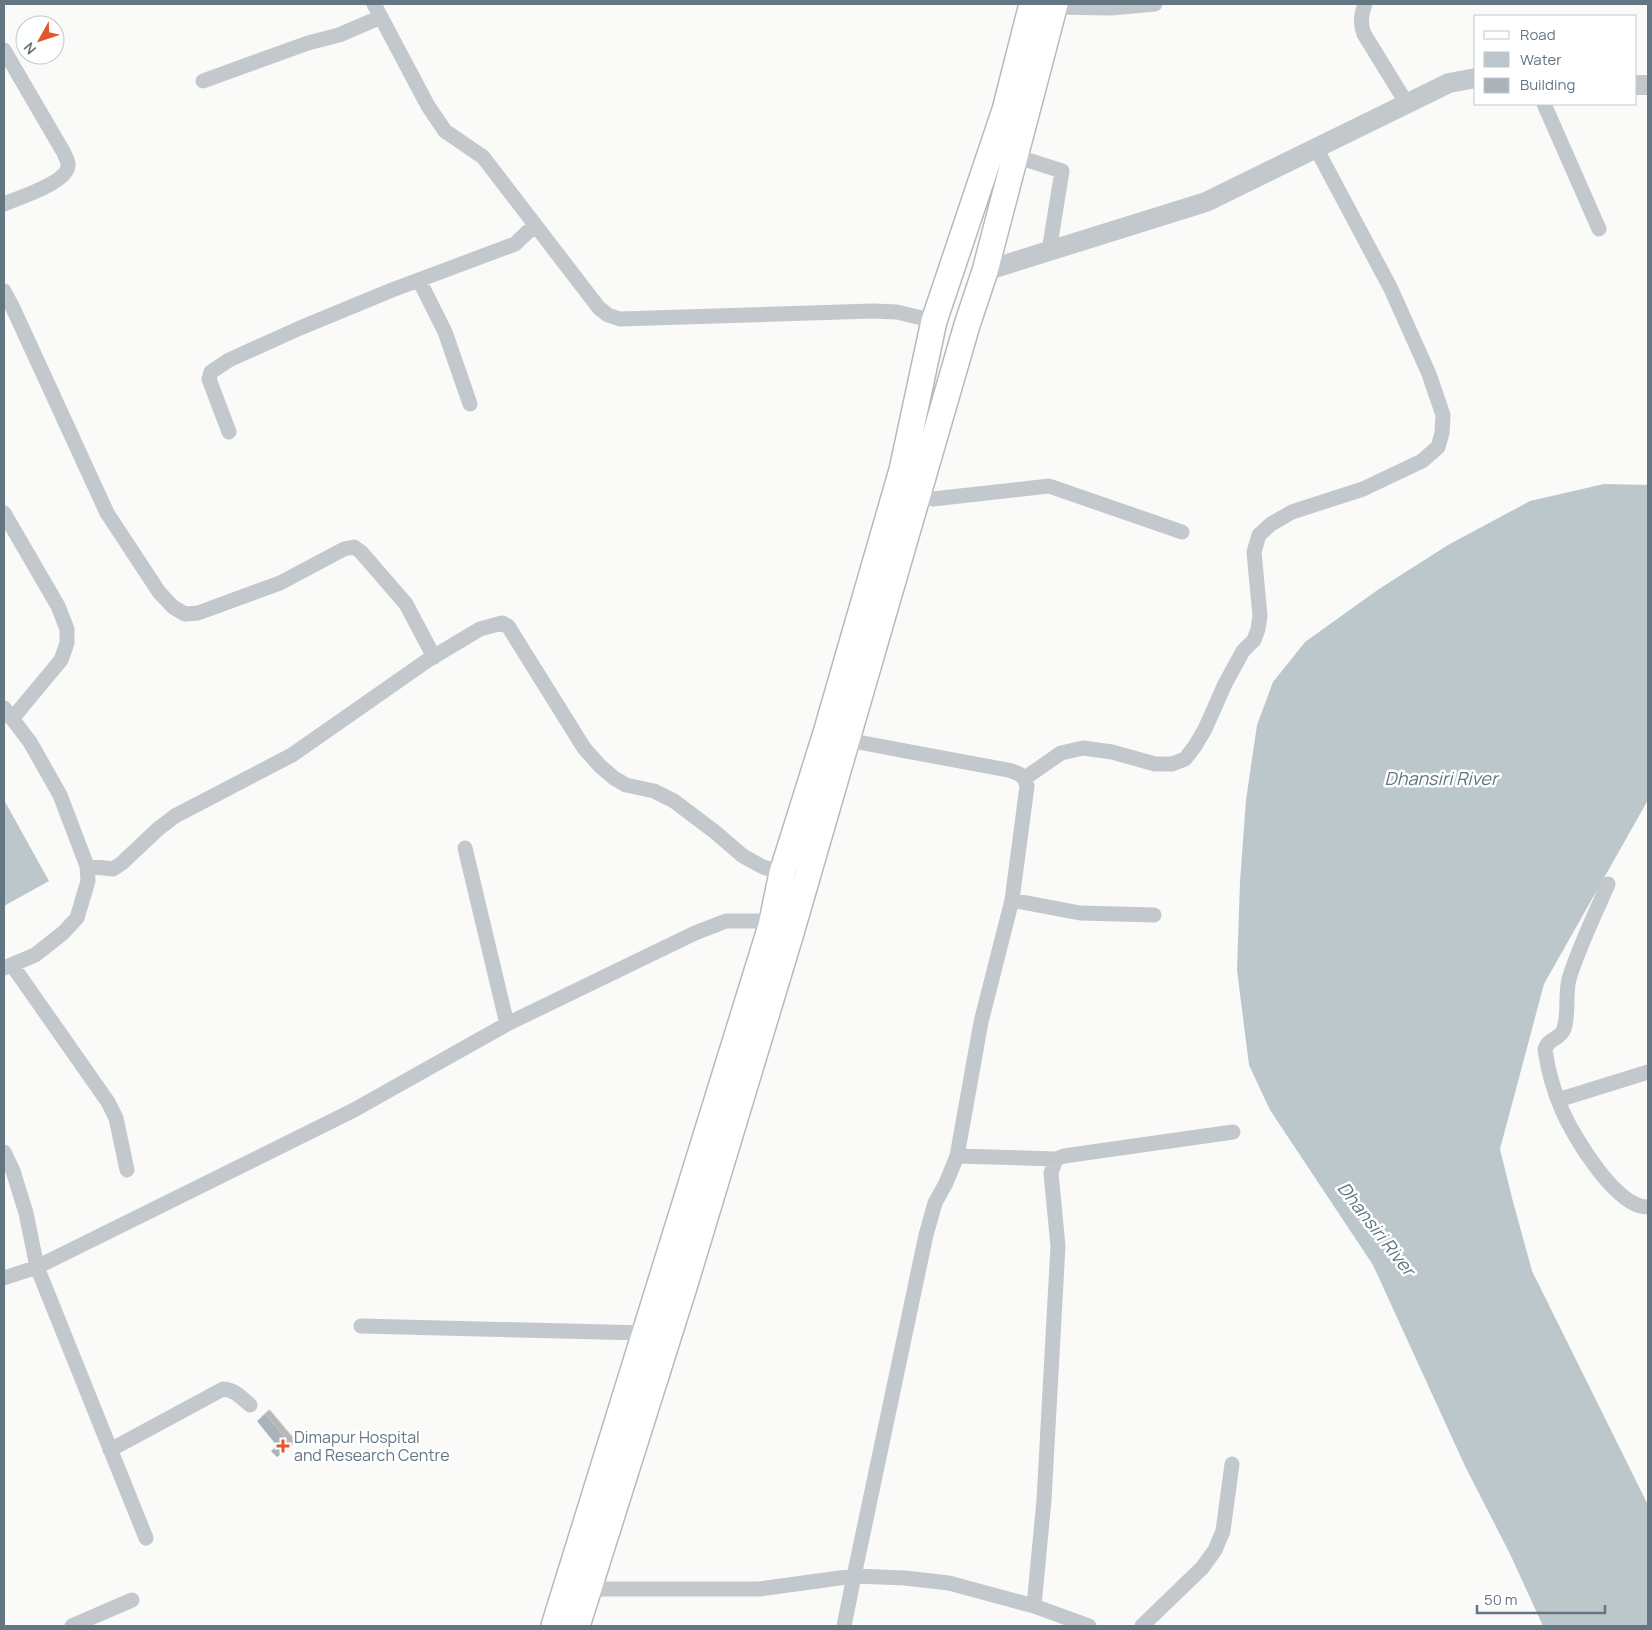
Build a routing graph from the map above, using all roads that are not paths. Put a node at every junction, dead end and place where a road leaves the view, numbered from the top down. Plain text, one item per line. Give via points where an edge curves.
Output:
1 (1155, 4) edge
2 (1365, 4) edge
3 (1047, 5) edge
4 (378, 10) edge
5 (4, 50) edge
6 (1474, 78) edge
7 (203, 81) dead end
8 (1407, 104) junction
9 (1544, 105) edge
10 (1316, 148) junction
11 (1015, 156) junction
12 (4, 204) edge
13 (535, 225) junction
14 (1598, 229) dead end
15 (1049, 251) junction
16 (984, 271) junction
17 (419, 280) junction
18 (4, 291) edge
19 (934, 321) junction
20 (470, 404) dead end
21 (229, 432) dead end
22 (918, 496) junction
23 (4, 513) edge
24 (1182, 532) dead end
25 (434, 657) junction
26 (8, 713) edge
27 (847, 740) junction
28 (1025, 778) junction
29 (466, 848) dead end
30 (87, 866) junction
31 (782, 873) junction
32 (1608, 884) dead end
33 (1012, 900) junction
34 (1154, 915) dead end
35 (771, 926) junction
36 (8, 966) edge
37 (507, 1024) junction
38 (1648, 1072) edge
39 (1558, 1100) junction
40 (1233, 1132) dead end
41 (4, 1152) edge
42 (957, 1156) junction
43 (1056, 1159) junction
44 (127, 1170) dead end
45 (1646, 1211) edge
46 (37, 1268) junction
47 (4, 1278) edge
48 (361, 1326) dead end
49 (645, 1333) junction
50 (250, 1405) dead end
51 (110, 1450) junction
52 (1232, 1464) dead end
53 (146, 1538) dead end
54 (854, 1576) junction
55 (588, 1589) junction
56 (132, 1600) dead end
57 (1034, 1606) junction
58 (72, 1626) edge
59 (554, 1626) edge
60 (577, 1626) edge
61 (844, 1626) edge
62 (1089, 1626) edge
63 (1142, 1626) edge

1 - 3 street via 1111,8
2 - 8 street via 1361,17 1364,34
3 - 11 main road
3 - 19 main road via 1005,110
4 - 7 street via 340,35 308,43
4 - 13 street via 428,106 445,131 483,157
5 - 12 street via 68,164 63,176 54,182
6 - 8 street via 1449,83
8 - 10 street
9 - 14 street
10 - 15 street via 1206,202
10 - 28 street via 1391,289 1429,374 1443,415 1438,447 1422,461 1363,489 1292,512 1259,535 1254,552 1260,616 1258,628 1254,640 1243,651 1224,684 1196,746 1185,759 1172,764 1154,764 1083,748 1061,753
11 - 15 street via 1062,171
11 - 16 main road
13 - 17 street via 515,244
13 - 19 street via 599,308 608,316 620,319 873,311 897,312
15 - 16 street
16 - 22 main road
17 - 20 street via 448,340
17 - 21 street via 300,328 214,368 209,379
18 - 25 street via 107,512 159,592 173,607 185,614 198,613 280,583 344,549 354,547 406,604
19 - 31 main road via 902,470
22 - 24 street via 939,499 1049,486
22 - 27 main road
23 - 26 street via 58,606 67,629 67,643 61,660
25 - 30 street via 292,755 175,816 122,863 113,868
25 - 31 street via 480,629 502,622 508,626 584,748 607,772 626,785 654,791 674,801 743,856
26 - 30 street via 30,742 60,795
27 - 28 street via 1008,770
27 - 55 main road via 690,1266
28 - 33 street via 1027,797
29 - 37 street
30 - 36 street via 88,881 77,918 35,955
31 - 35 main road
32 - 39 street via 1576,957 1569,982 1564,1028 1560,1036 1546,1044 1546,1057
33 - 34 street via 1061,911
33 - 42 street via 981,1022
35 - 37 street via 758,921 726,921
35 - 49 main road
36 - 44 street via 108,1102 116,1118
37 - 46 street via 354,1110
38 - 39 street
39 - 45 street via 1578,1140 1613,1188 1628,1202
40 - 43 street
41 - 46 street via 26,1213
42 - 43 street
42 - 54 street via 935,1203 926,1235
43 - 57 street via 1051,1172 1058,1246 1044,1500
46 - 47 street
46 - 51 street
48 - 49 street
49 - 59 main road
50 - 51 street via 237,1393 223,1388
51 - 53 street
52 - 63 street via 1223,1531 1216,1550 1202,1568
54 - 55 street via 759,1589
54 - 57 street via 949,1583
54 - 61 street
55 - 60 main road
56 - 58 street
57 - 62 street

